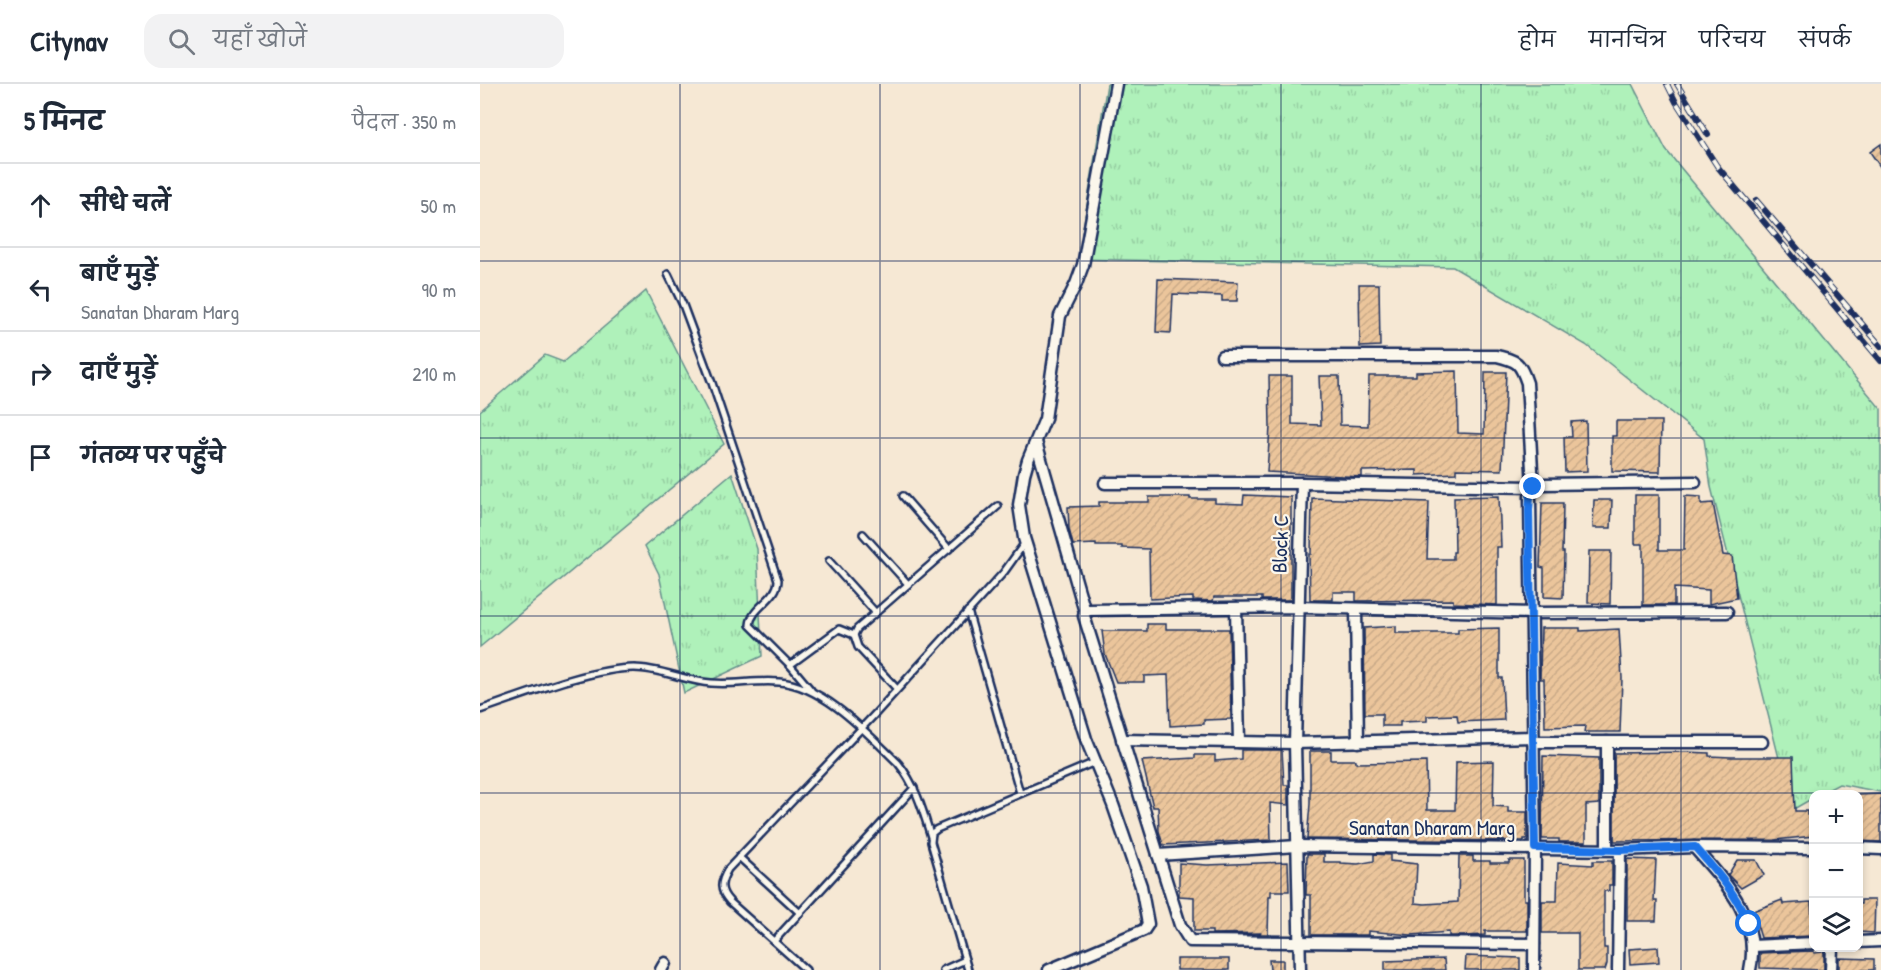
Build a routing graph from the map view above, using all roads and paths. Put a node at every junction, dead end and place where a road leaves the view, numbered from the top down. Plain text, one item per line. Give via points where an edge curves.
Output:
1 (1116, 84) edge
2 (668, 274) dead end
3 (1222, 356) dead end
4 (1036, 442) junction
5 (1695, 482) dead end
6 (1105, 483) dead end
7 (1302, 483) junction
8 (1533, 487) junction
9 (903, 496) dead end
10 (998, 506) dead end
11 (863, 534) dead end
12 (1025, 543) junction
13 (949, 549) junction
14 (829, 561) dead end
15 (908, 584) junction
16 (1298, 607) junction
17 (1236, 608) junction
18 (1356, 609) junction
19 (968, 611) junction
20 (1085, 612) junction
21 (1727, 612) dead end
22 (876, 613) junction
23 (1532, 613) junction
24 (854, 635) junction
25 (790, 665) junction
26 (897, 689) junction
27 (812, 691) junction
28 (480, 710) edge
29 (861, 729) junction
30 (1122, 740) junction
31 (1533, 740) junction
32 (1239, 742) junction
33 (1358, 742) junction
34 (1607, 742) junction
35 (1762, 742) dead end
36 (1295, 743) junction
37 (1095, 762) junction
38 (914, 788) junction
39 (1020, 793) junction
40 (931, 837) junction
41 (1297, 846) junction
42 (1695, 847) junction
43 (1535, 848) junction
44 (1809, 848) edge
45 (1863, 848) edge
46 (1607, 849) junction
47 (1881, 849) edge
48 (1620, 850) junction
49 (1158, 855) junction
50 (739, 857) junction
51 (800, 913) junction
52 (774, 941) junction
53 (1881, 941) edge
54 (1863, 942) edge
55 (1300, 943) junction
56 (1534, 944) junction
57 (1809, 944) edge
58 (1754, 946) junction
59 (1832, 952) edge
60 (965, 960) junction
61 (806, 970) edge
62 (943, 970) edge
63 (968, 970) edge
64 (1049, 970) edge
65 (1300, 970) edge
66 (1534, 970) edge
67 (1618, 970) edge
68 (1750, 970) edge
69 (1831, 970) edge

1 - 4 street via 1083,265 1060,316 1046,419
2 - 25 lane via 712,383 778,580 775,591 751,618 750,625
3 - 8 street via 1497,356 1515,361 1527,383
4 - 12 street via 1020,491 1019,516
4 - 20 street
5 - 8 street
6 - 7 street
7 - 8 street
7 - 16 street, Block C
8 - 23 street via 1529,510
9 - 13 lane
10 - 13 lane
11 - 15 lane
12 - 19 lane
12 - 37 street
13 - 15 lane
14 - 22 lane
15 - 22 lane
16 - 17 street
16 - 18 street
16 - 36 street, Block C
17 - 20 street
17 - 32 street
18 - 23 street
18 - 33 street
19 - 26 lane
19 - 39 lane
20 - 30 street
21 - 23 street
22 - 24 lane
23 - 31 street
24 - 25 lane via 839,628
24 - 26 lane via 858,647
25 - 27 lane
26 - 29 lane
27 - 28 lane via 781,682 711,683 635,668 595,674
27 - 29 lane
29 - 38 lane via 898,762
29 - 50 lane
30 - 32 street
30 - 49 street
31 - 33 street
31 - 34 street
31 - 43 street
32 - 36 street
33 - 36 street
34 - 35 street
34 - 46 street
36 - 41 street, Block C
37 - 39 lane
37 - 64 street via 1138,876 1148,924 1144,930
38 - 40 lane
38 - 51 lane
39 - 40 lane via 937,829
40 - 60 lane
41 - 43 street, Sanatan Dharam Marg
41 - 49 street, Sanatan Dharam Marg
41 - 55 street, Block C
42 - 44 street, Sanatan Dharam Marg
42 - 48 street, Sanatan Dharam Marg
42 - 58 street via 1742,907
43 - 46 street, Sanatan Dharam Marg
43 - 56 street
45 - 47 street
46 - 48 street, Sanatan Dharam Marg
48 - 67 street
49 - 55 street via 1180,925 1190,941
50 - 51 lane
50 - 52 lane via 720,887 730,902
51 - 52 lane
52 - 61 lane
53 - 54 street
55 - 56 street
55 - 65 street, Block C
56 - 66 street
57 - 58 street
58 - 68 street
59 - 69 street
60 - 62 lane
60 - 63 lane

